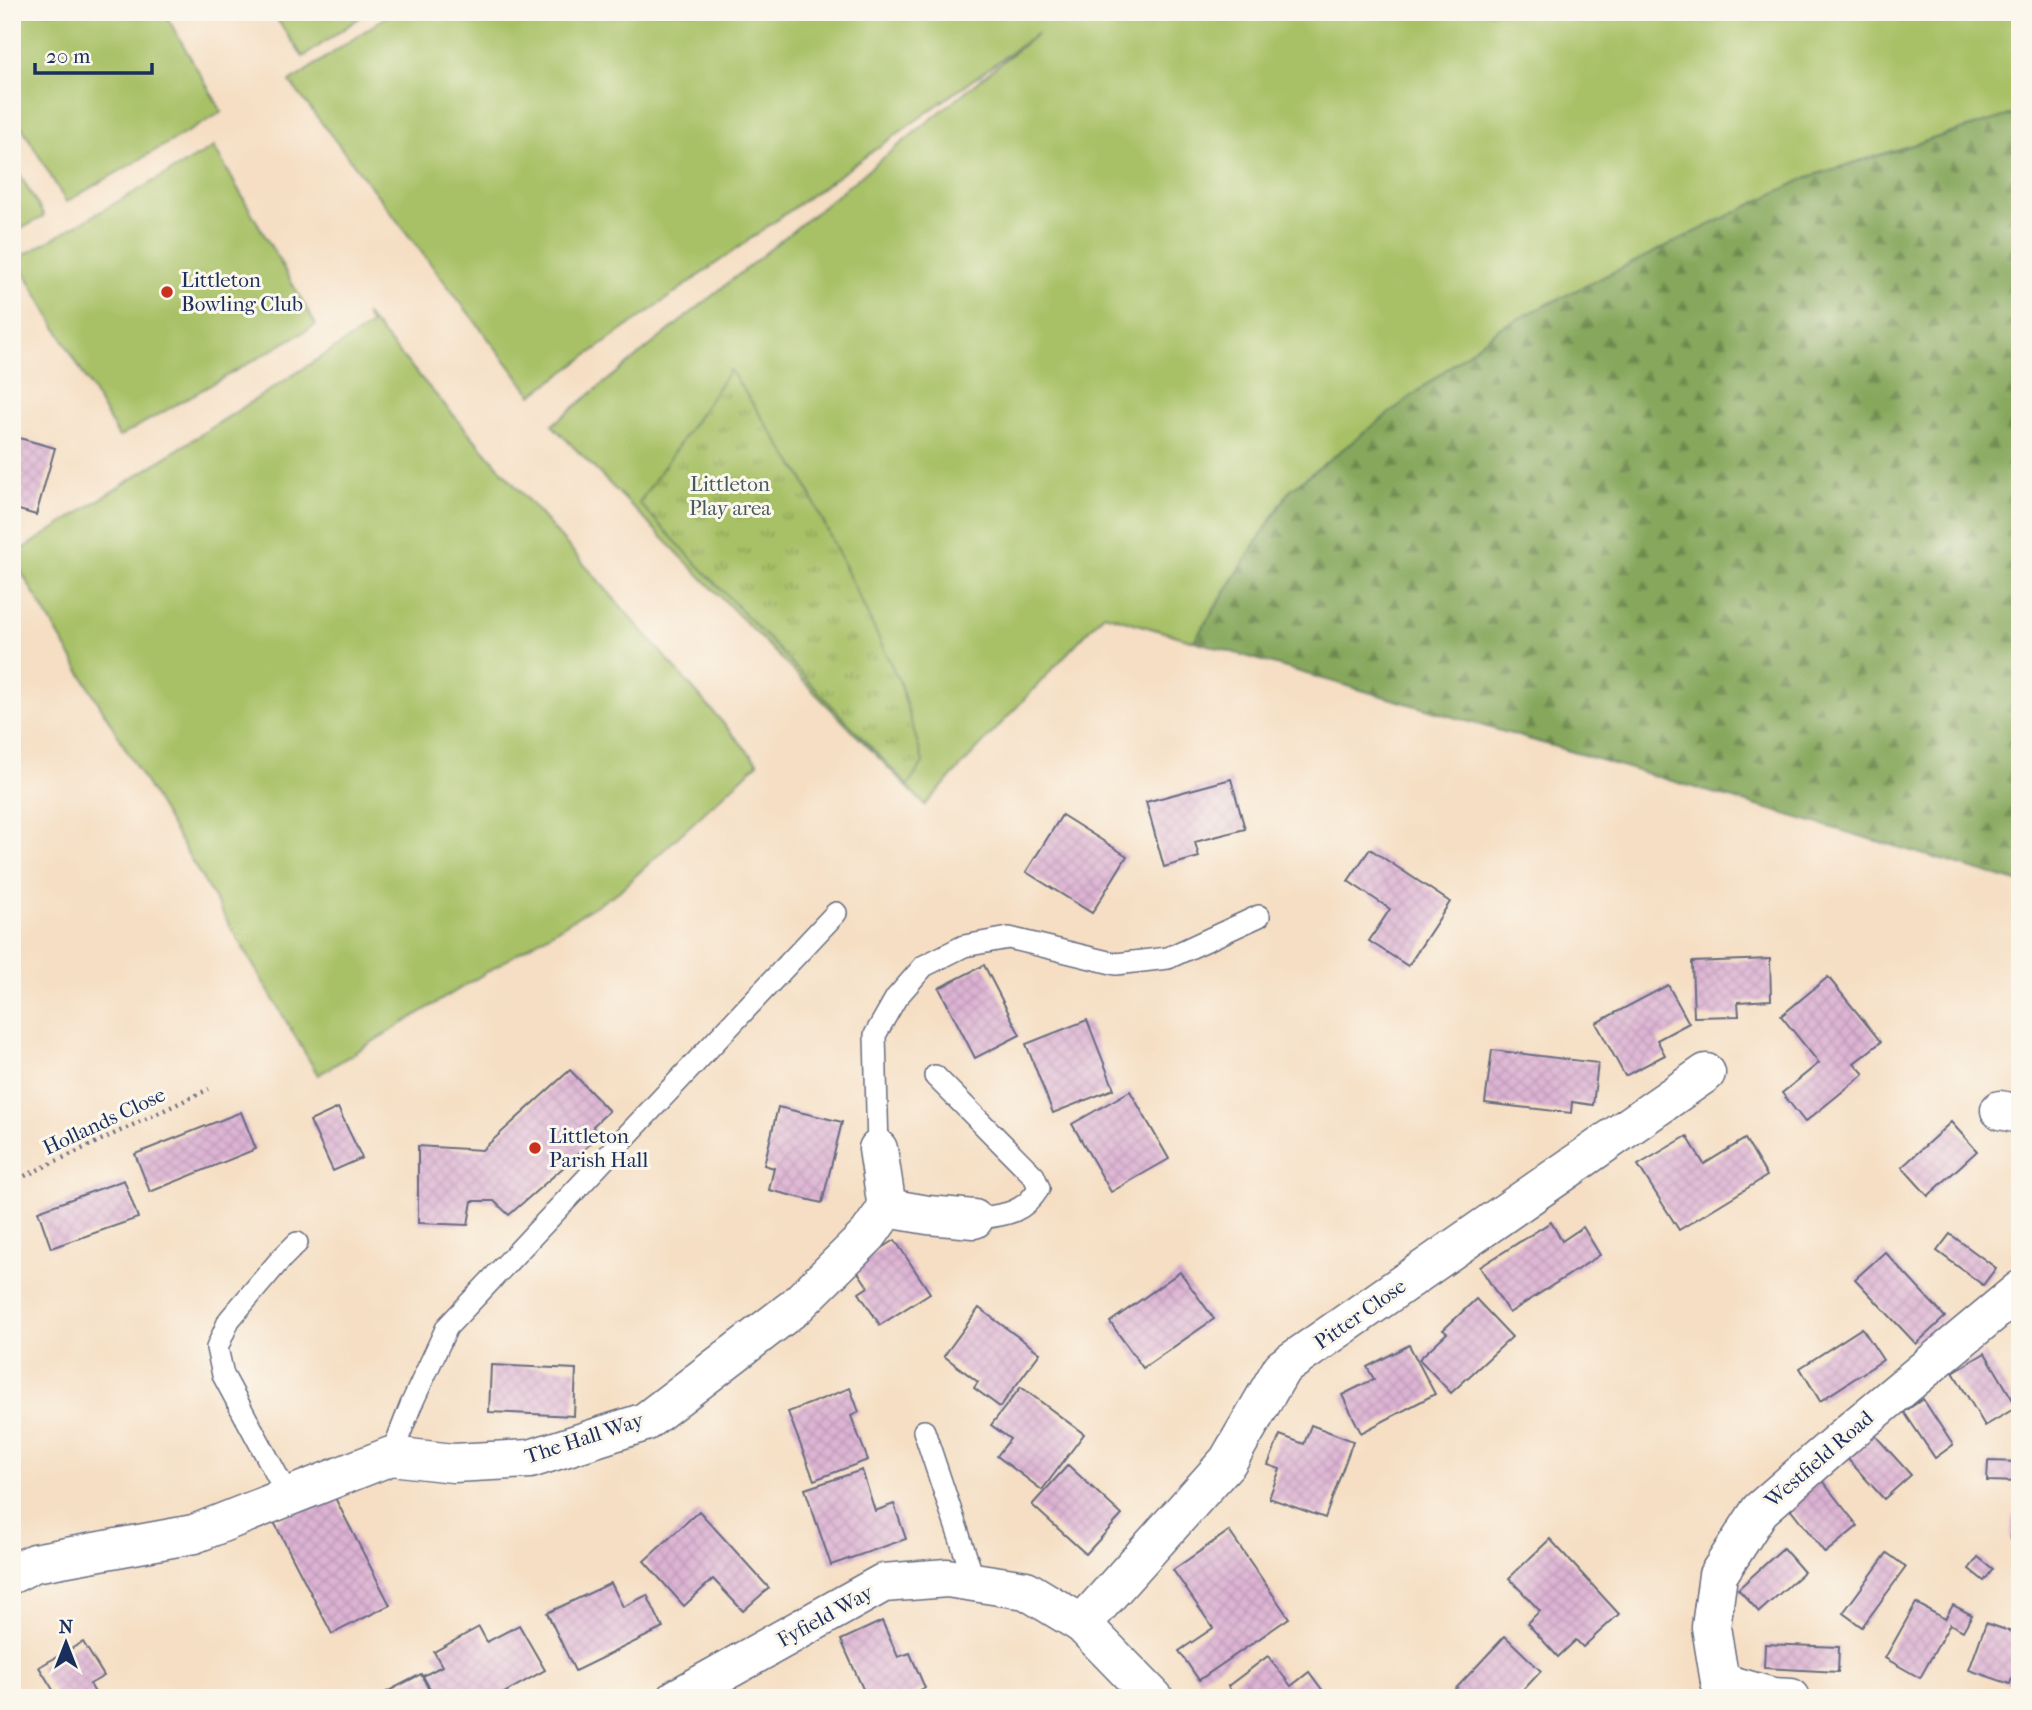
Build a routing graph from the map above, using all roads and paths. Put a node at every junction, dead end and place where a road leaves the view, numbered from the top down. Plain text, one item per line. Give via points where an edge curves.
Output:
1 (836, 913) dead end
2 (1259, 916) dead end
3 (1706, 1073) dead end
4 (935, 1076) dead end
5 (209, 1089) dead end
6 (878, 1149) joint
7 (12, 1182) edge
8 (887, 1208) junction
9 (974, 1219) joint
10 (297, 1243) dead end
11 (2020, 1290) edge
12 (924, 1431) dead end
13 (391, 1456) junction
14 (288, 1496) junction
15 (12, 1574) edge
16 (975, 1583) junction
17 (1082, 1624) junction
18 (1711, 1690) edge
19 (677, 1698) edge
20 (1154, 1698) edge
21 (1791, 1698) edge

1 - 13 lane via 447,1327
2 - 6 lane via 1168,958 1116,964 1009,938 964,946 924,966 896,998 875,1035
3 - 17 street, Pitter Close via 1282,1368 1228,1461
4 - 9 lane via 1034,1176 1039,1188 1031,1202 1010,1214
5 - 7 path, Hollands Close
6 - 8 street
8 - 9 street
8 - 13 street, The Hall Way via 867,1235 795,1307 645,1422 530,1459 453,1464
10 - 14 lane via 229,1320 217,1348 223,1375
11 - 18 street, Westfield Road via 1760,1510 1718,1575 1711,1626
12 - 16 lane
13 - 14 street, The Hall Way
14 - 15 street, The Hall Way via 194,1534 34,1563
16 - 17 street, Fyfield Way via 1026,1591
16 - 19 street, Fyfield Way via 947,1578 883,1583
17 - 20 street, Fyfield Way
18 - 21 street

